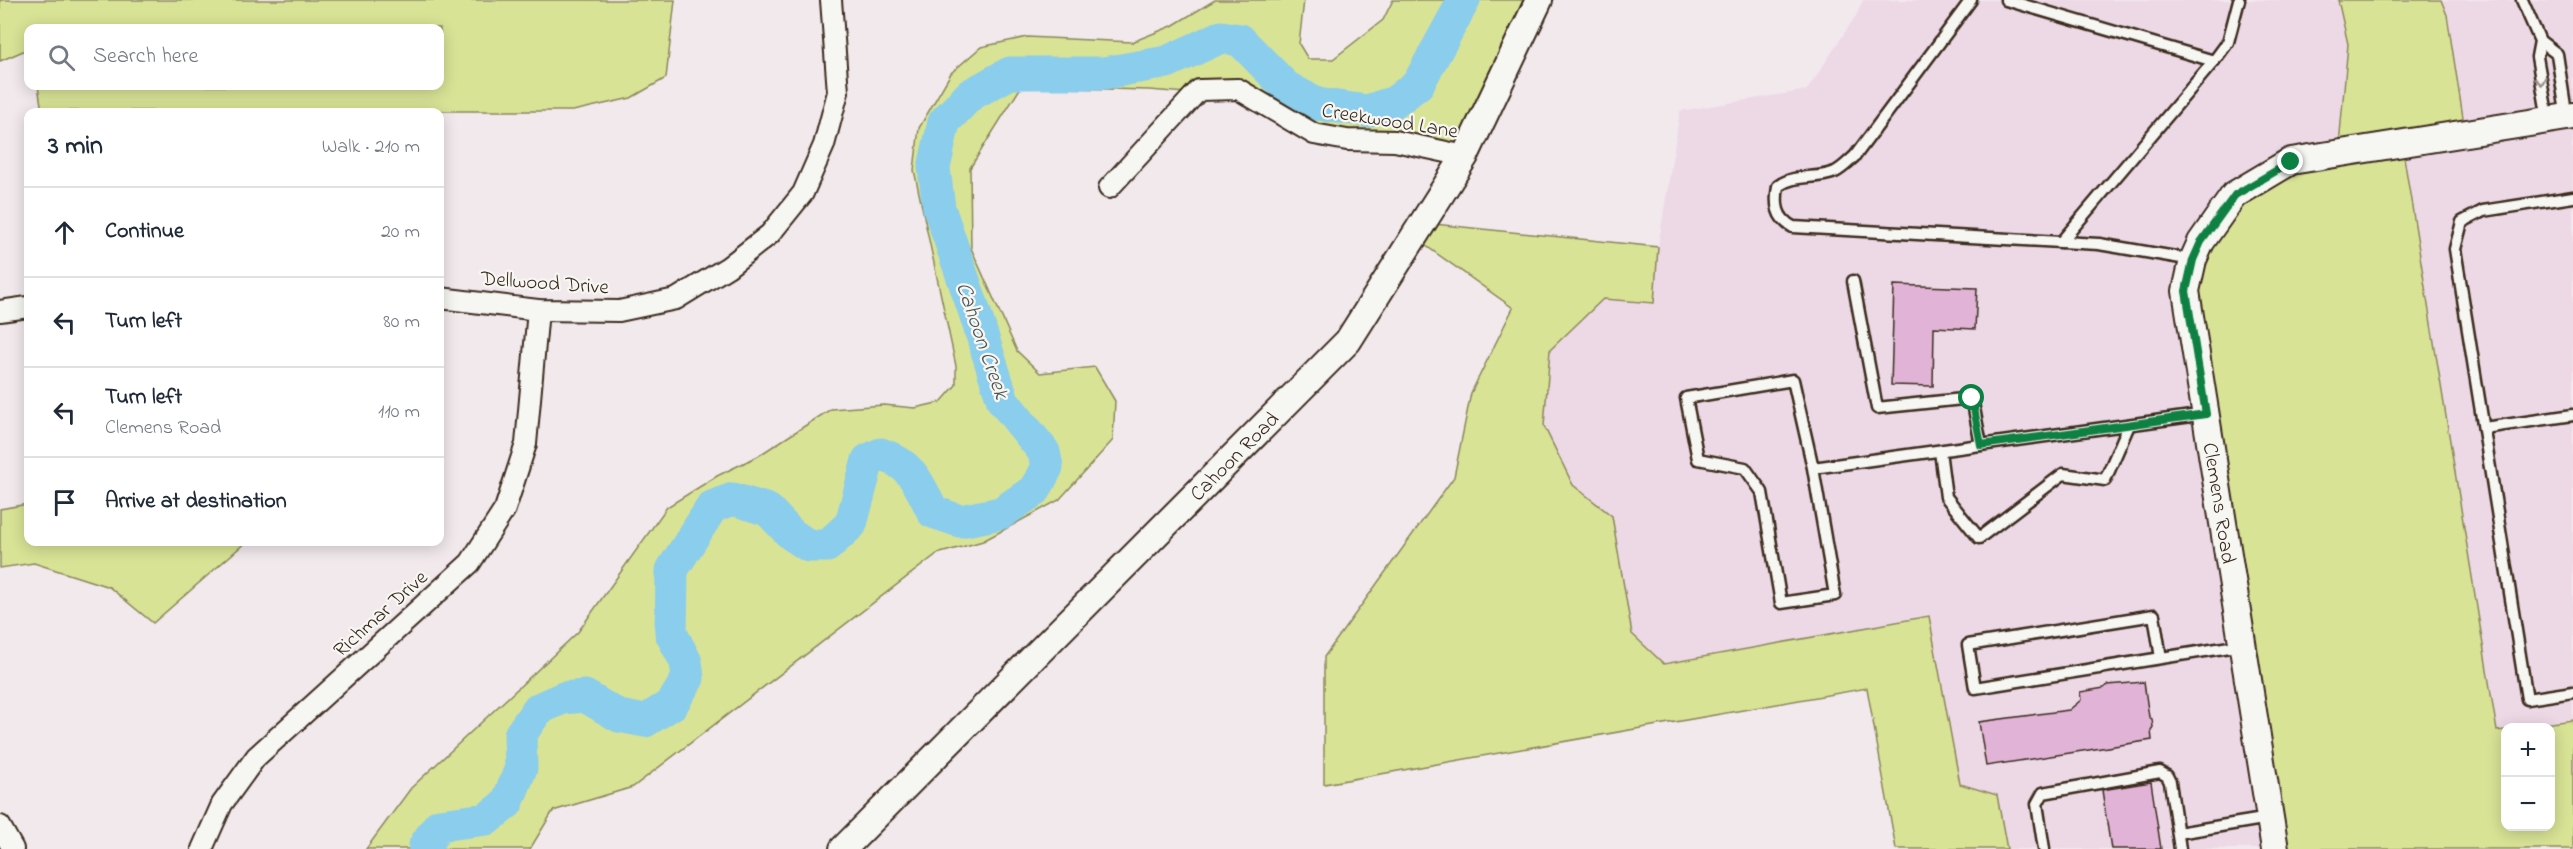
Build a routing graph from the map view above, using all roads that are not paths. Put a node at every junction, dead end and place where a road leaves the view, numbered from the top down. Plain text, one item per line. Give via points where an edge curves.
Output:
1 (831, 0) edge
2 (1539, 0) edge
3 (1971, 0) edge
4 (2006, 0) edge
5 (2239, 0) edge
6 (2522, 0) edge
7 (2540, 41) junction
8 (2214, 61) junction
9 (2565, 117) edge
10 (1465, 156) junction
11 (1109, 188) dead end
12 (2573, 196) edge
13 (2061, 242) junction
14 (2193, 260) junction
15 (1853, 281) dead end
16 (444, 298) edge
17 (24, 308) edge
18 (538, 310) junction
19 (0, 311) edge
20 (2206, 414) junction
21 (2573, 416) edge
22 (2129, 425) junction
23 (2484, 428) junction
24 (1981, 445) junction
25 (1940, 451) junction
26 (1813, 468) junction
27 (2243, 645) junction
28 (2161, 658) junction
29 (2573, 692) edge
30 (2270, 818) junction
31 (0, 826) edge
32 (2178, 833) junction
33 (13, 849) edge
34 (202, 849) edge
35 (843, 849) edge
36 (2044, 849) edge
37 (2180, 849) edge
38 (2275, 849) edge

1 - 18 street, Dellwood Drive via 838,92 833,113 803,193 770,234 728,267 676,299 619,311
2 - 10 street, Cahoon Road
3 - 13 lane via 1854,156 1833,173 1797,177 1778,186 1778,214 1793,227
4 - 8 lane
5 - 8 lane via 2228,42
6 - 7 lane
7 - 9 lane via 2557,54
7 -> 9 lane via 2536,57 2546,108
8 - 13 lane
9 - 14 street, Clemens Road via 2291,162 2235,195 2201,242
10 - 11 street, Creekwood Lane via 1395,141 1347,140 1314,134 1238,89 1199,90
10 - 35 street, Cahoon Road via 1348,341
12 - 23 lane via 2483,211 2462,222 2455,249
13 - 14 lane via 2099,244
14 - 20 street, Clemens Road via 2186,291
15 - 24 lane via 1876,408 1972,398
16 - 18 street, Dellwood Drive
17 - 19 street
18 - 34 street, Richmar Drive via 526,444 506,509 470,563 256,757 222,804
20 - 22 lane
20 - 27 street, Clemens Road
21 - 23 lane
22 - 24 lane
22 - 25 lane via 2105,480 2063,474 1979,538 1946,497
23 - 29 lane via 2527,699
24 - 25 lane
25 - 26 lane
26 - 26 lane via 1793,380 1686,398 1698,459 1745,468 1762,492 1781,603 1835,595
27 - 28 lane
27 - 30 street, Clemens Road
28 - 28 lane via 1975,688 1968,645 2154,615
30 - 32 lane
30 - 38 street, Clemens Road
31 - 33 street
32 - 36 lane via 2170,782 2160,772 2043,793 2037,804
32 - 37 lane

